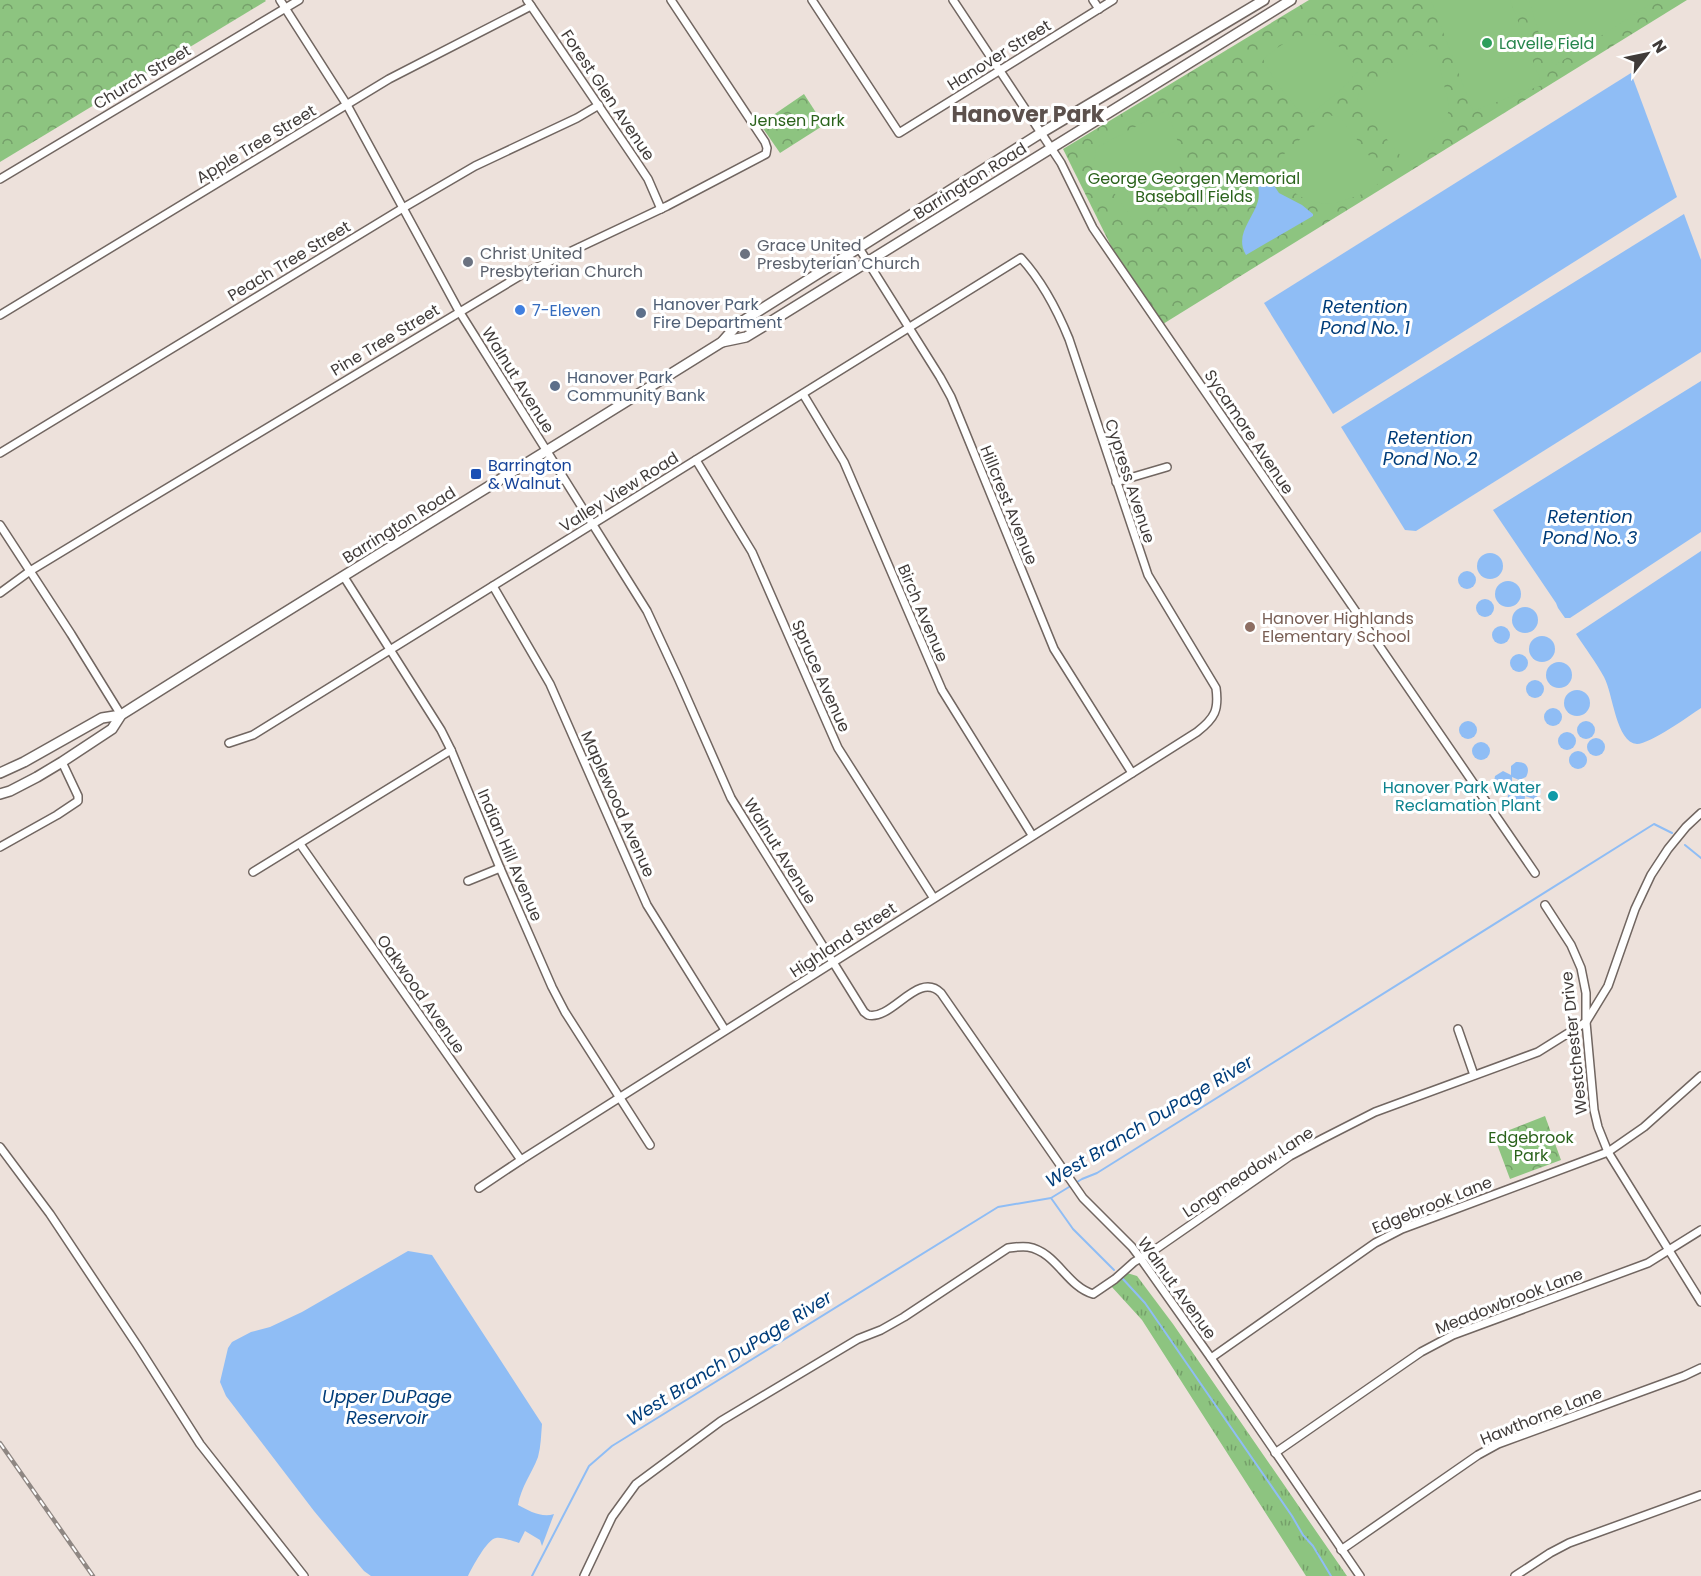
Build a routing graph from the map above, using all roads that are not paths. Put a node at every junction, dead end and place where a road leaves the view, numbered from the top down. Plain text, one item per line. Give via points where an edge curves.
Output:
1 (280, 0) edge
2 (298, 0) edge
3 (671, 0) edge
4 (812, 0) edge
5 (953, 0) edge
6 (1093, 0) edge
7 (1113, 0) edge
8 (1264, 0) edge
9 (1291, 0) edge
10 (529, 3) edge
11 (285, 7) junction
12 (1099, 9) junction
13 (1000, 71) junction
14 (346, 105) junction
15 (599, 105) junction
16 (1041, 133) junction
17 (1051, 148) junction
18 (0, 179) edge
19 (403, 208) junction
20 (661, 209) junction
21 (860, 248) junction
22 (1021, 258) joint
23 (869, 261) junction
24 (459, 311) junction
25 (0, 315) edge
26 (909, 328) junction
27 (722, 342) junction
28 (803, 394) junction
29 (546, 452) junction
30 (0, 453) edge
31 (696, 460) junction
32 (1167, 467) dead end
33 (1116, 482) junction
34 (592, 524) junction
35 (0, 525) edge
36 (30, 571) junction
37 (344, 577) junction
38 (493, 586) junction
39 (0, 593) edge
40 (390, 649) junction
41 (1216, 710) joint
42 (121, 715) junction
43 (229, 743) dead end
44 (451, 750) junction
45 (62, 762) junction
46 (0, 773) edge
47 (1132, 773) junction
48 (0, 794) edge
49 (1701, 813) edge
50 (1032, 836) junction
51 (300, 844) junction
52 (0, 847) edge
53 (500, 868) junction
54 (253, 872) dead end
55 (1534, 873) dead end
56 (468, 881) dead end
57 (933, 897) junction
58 (1545, 905) dead end
59 (832, 963) junction
60 (1586, 1022) junction
61 (1458, 1029) dead end
62 (724, 1030) junction
63 (1474, 1075) junction
64 (1701, 1076) edge
65 (620, 1097) junction
66 (650, 1145) dead end
67 (0, 1147) edge
68 (1608, 1152) junction
69 (521, 1160) junction
70 (479, 1188) dead end
71 (1701, 1230) edge
72 (1668, 1250) junction
73 (1141, 1258) junction
74 (1701, 1302) edge
75 (1211, 1358) junction
76 (1701, 1368) edge
77 (1275, 1453) junction
78 (1701, 1495) edge
79 (1341, 1550) junction
80 (304, 1576) edge
81 (584, 1576) edge
82 (1360, 1576) edge
83 (1515, 1576) edge

1 - 11 street, Walnut Avenue
2 - 11 street, Church Street
3 - 20 street, Pine Tree Street via 767,148 766,154
4 - 13 street, Hanover Street via 899,133
5 - 13 street, Sycamore Avenue
6 - 12 street
7 - 12 street, Hanover Street
8 - 16 main road, Barrington Road
9 - 17 main road, Barrington Road
10 - 14 street, Apple Tree Street
10 - 15 street, Forest Glen Avenue
11 - 14 street, Walnut Avenue
11 - 18 street, Church Street
12 - 13 street, Hanover Street
13 - 16 street, Sycamore Avenue
14 - 19 street, Walnut Avenue
14 - 25 street, Apple Tree Street
15 - 19 street, Peach Tree Street via 475,166
15 - 20 street, Forest Glen Avenue via 642,170
16 - 17 street, Sycamore Avenue
16 - 21 main road, Barrington Road
17 - 23 main road, Barrington Road
17 - 55 street, Sycamore Avenue via 1093,228
19 - 24 street, Walnut Avenue
19 - 30 street, Peach Tree Street
20 - 24 street, Pine Tree Street via 523,274
21 - 23 street, Hillcrest Avenue
21 - 27 main road, Barrington Road via 738,324
22 - 26 street, Valley View Road
22 - 33 street, Cypress Avenue via 1064,326
23 - 26 street, Hillcrest Avenue
23 - 27 main road, Barrington Road via 746,337
24 - 29 street, Walnut Avenue
24 - 36 street, Pine Tree Street
26 - 28 street, Valley View Road
26 - 47 street, Hillcrest Avenue via 951,397 1054,649
27 - 29 main road, Barrington Road
28 - 31 street, Valley View Road
28 - 50 street, Birch Avenue via 844,462 942,690
29 - 34 street, Walnut Avenue
29 - 37 main road, Barrington Road
31 - 34 street, Valley View Road
31 - 57 street, Spruce Avenue via 752,552 838,748
32 - 33 street
33 - 41 street, Cypress Avenue via 1148,575 1216,688
34 - 38 street, Valley View Road
34 - 59 street, Walnut Avenue via 646,611 731,798
35 - 36 street
36 - 39 street, Pine Tree Street
36 - 42 street
37 - 40 street, Indian Hill Avenue
37 - 42 main road, Barrington Road
38 - 40 street, Valley View Road
38 - 62 street, Maplewood Avenue via 550,684 647,905
40 - 43 street, Valley View Road via 253,735
40 - 44 street, Indian Hill Avenue
41 - 47 street, Highland Street via 1205,726
42 - 45 main road, Barrington Road via 112,729
42 - 46 main road, Barrington Road via 102,718
44 - 51 street
44 - 53 street, Indian Hill Avenue
45 - 48 main road, Barrington Road
45 - 52 street via 78,801
47 - 50 street, Highland Street
49 - 60 street, Longmeadow Lane via 1668,849 1651,875 1608,986
50 - 57 street, Highland Street
51 - 54 street
51 - 69 street, Oakwood Avenue
53 - 56 street
53 - 65 street, Indian Hill Avenue via 556,995
57 - 59 street, Highland Street
58 - 60 street, Westchester Drive via 1581,968
59 - 62 street, Highland Street
59 - 73 street, Walnut Avenue via 868,1015 878,1016 925,987 938,990 1083,1198
60 - 63 street, Longmeadow Lane via 1538,1052
60 - 68 street, Westchester Drive via 1594,1110
61 - 63 street
62 - 65 street, Highland Street
63 - 73 street, Longmeadow Lane via 1375,1112 1290,1156
64 - 68 street, Edgebrook Lane via 1644,1127
65 - 66 street, Indian Hill Avenue
65 - 69 street, Highland Street
67 - 80 street via 50,1214 200,1444
68 - 72 street, Westchester Drive
68 - 75 street, Edgebrook Lane via 1375,1242
69 - 70 street, Highland Street
71 - 72 street, Meadowbrook Lane
72 - 74 street, Westchester Drive
72 - 77 street, Meadowbrook Lane via 1648,1263 1437,1343
73 - 75 street, Walnut Avenue
73 - 81 street, Longmeadow Lane via 1093,1294 1084,1291 1039,1251 1008,1248 896,1322 858,1339 721,1421 650,1473 636,1484 612,1517
75 - 77 street, Walnut Avenue
76 - 79 street, Hawthorne Lane via 1498,1444
77 - 79 street, Walnut Avenue
78 - 83 street via 1569,1543
79 - 82 street, Walnut Avenue

